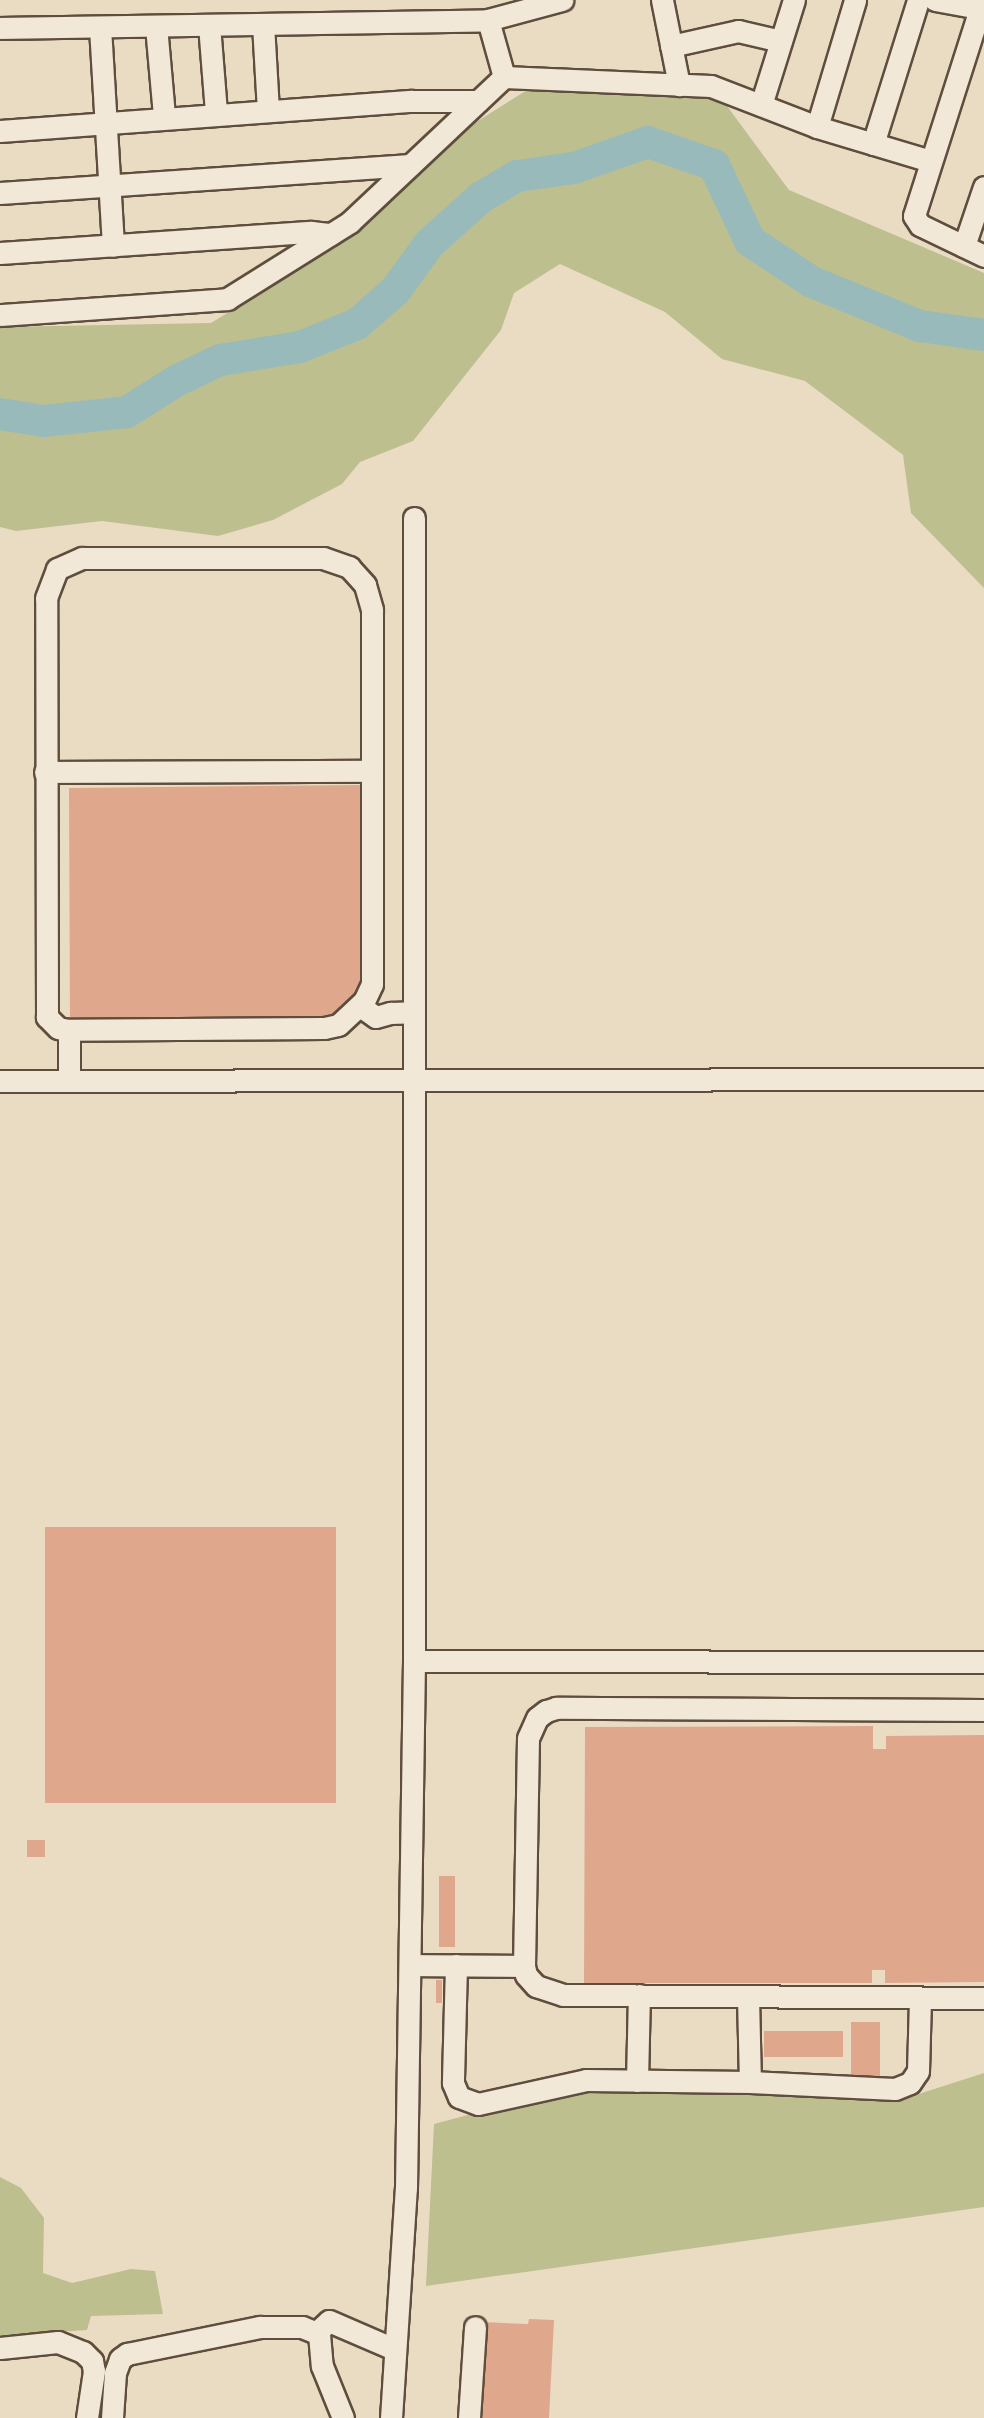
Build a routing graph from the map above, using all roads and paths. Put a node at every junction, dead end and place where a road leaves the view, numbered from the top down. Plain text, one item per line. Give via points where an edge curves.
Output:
1 (562, 0) edge
2 (662, 0) edge
3 (794, 0) edge
4 (855, 0) edge
5 (918, 0) edge
6 (935, 0) edge
7 (940, 0) edge
8 (982, 9) edge
9 (488, 20) junction
10 (263, 24) junction
11 (209, 25) junction
12 (156, 26) junction
13 (100, 27) junction
14 (0, 28) edge
15 (781, 41) junction
16 (671, 46) junction
17 (504, 77) junction
18 (679, 85) junction
19 (478, 101) junction
20 (761, 105) junction
21 (268, 111) junction
22 (216, 112) dead end
23 (164, 115) dead end
24 (105, 122) junction
25 (817, 127) junction
26 (0, 131) edge
27 (873, 144) junction
28 (930, 161) junction
29 (410, 165) junction
30 (109, 186) junction
31 (984, 187) edge
32 (0, 193) edge
33 (331, 234) junction
34 (113, 246) junction
35 (964, 246) junction
36 (0, 254) edge
37 (984, 256) edge
38 (0, 315) edge
39 (414, 519) dead end
40 (372, 771) junction
41 (45, 772) junction
42 (360, 1006) junction
43 (413, 1012) junction
44 (69, 1030) junction
45 (984, 1079) edge
46 (413, 1080) junction
47 (0, 1081) edge
48 (69, 1081) junction
49 (414, 1661) junction
50 (984, 1662) edge
51 (984, 1710) edge
52 (410, 1965) junction
53 (456, 1965) junction
54 (524, 1966) junction
55 (639, 1995) junction
56 (748, 1996) junction
57 (920, 1998) junction
58 (984, 1998) edge
59 (636, 2081) junction
60 (750, 2082) junction
61 (475, 2327) dead end
62 (317, 2332) junction
63 (0, 2348) edge
64 (394, 2349) junction
65 (87, 2418) edge
66 (112, 2418) edge
67 (343, 2418) edge
68 (391, 2418) edge
69 (469, 2418) edge

1 - 9 street
2 - 16 street
3 - 15 street
4 - 25 street
5 - 27 street
6 - 7 street
7 - 8 street
8 - 28 street
9 - 10 street
9 - 17 street
10 - 11 street
10 - 21 street
11 - 12 street
11 - 22 street
12 - 13 street
12 - 23 street
13 - 14 street
13 - 24 street
15 - 16 street via 738,31
15 - 20 street
16 - 18 street
17 - 18 street
17 - 19 street
18 - 20 street via 711,86
19 - 21 street
19 - 29 street
20 - 25 street
21 - 24 street
24 - 26 street
24 - 30 street
25 - 27 street
27 - 28 street
28 - 35 street via 914,216 920,225
29 - 30 street
29 - 33 street
30 - 32 street
30 - 34 street
31 - 35 street
33 - 34 street
33 - 38 street via 227,299
34 - 36 street
35 - 37 street
39 - 43 street
40 - 41 street
40 - 41 street via 372,610 365,585 349,567 323,558 82,558 57,569 46,598
40 - 42 street via 372,984
41 - 44 street via 45,1007 51,1024
42 - 43 street via 376,1017
42 - 44 street via 331,1027
43 - 46 street
44 - 48 street
45 - 46 street
46 - 48 street
46 - 49 street
47 - 48 street
49 - 50 street
49 - 52 street
51 - 54 street via 546,1711 537,1718 528,1738
52 - 53 street
52 - 64 street via 406,2201
53 - 54 street
53 - 59 street via 453,2083 462,2100 484,2104 582,2081
54 - 55 street via 530,1981 551,1993
55 - 56 street
55 - 59 street
56 - 57 street
56 - 60 street
57 - 58 street
57 - 60 street via 918,2071 910,2083 887,2090
59 - 60 street
61 - 69 street
62 - 64 street via 329,2320
62 - 66 street via 302,2327 260,2327 127,2354 115,2373
62 - 67 street via 322,2366
63 - 65 street via 58,2342 83,2352 94,2371
64 - 68 street

